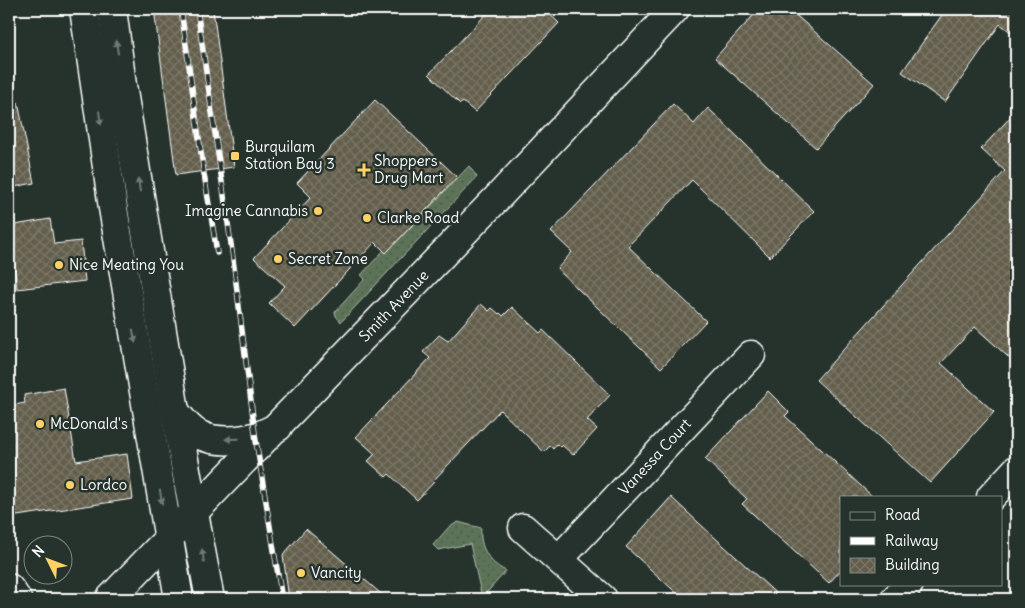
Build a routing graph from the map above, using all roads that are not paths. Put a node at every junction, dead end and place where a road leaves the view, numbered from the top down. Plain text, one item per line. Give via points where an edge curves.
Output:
1 (84, 9) edge
2 (112, 9) edge
3 (675, 9) edge
4 (93, 70) junction
5 (122, 86) junction
6 (751, 355) dead end
7 (175, 411) junction
8 (278, 427) junction
9 (1016, 470) edge
10 (992, 496) edge
11 (193, 513) junction
12 (523, 528) dead end
13 (168, 538) junction
14 (559, 559) junction
15 (907, 586) edge
16 (9, 588) edge
17 (17, 599) edge
18 (110, 599) edge
19 (179, 599) edge
20 (210, 599) edge
21 (603, 599) edge
22 (895, 599) edge

1 - 4 main road
5 -> 2 main road
3 - 8 main road, Smith Avenue
4 - 5 main road
4 -> 13 main road
7 -> 5 main road
6 - 14 main road, Vanessa Court
8 -> 7 main road via 256,437 213,440 188,427
7 - 11 main road
8 - 11 main road, Smith Avenue
9 - 10 main road
11 - 13 main road, Smith Avenue
20 -> 11 main road
12 - 14 main road
13 - 18 main road, Smith Avenue
13 - 19 main road
14 - 21 main road
15 - 22 main road
16 - 17 main road

